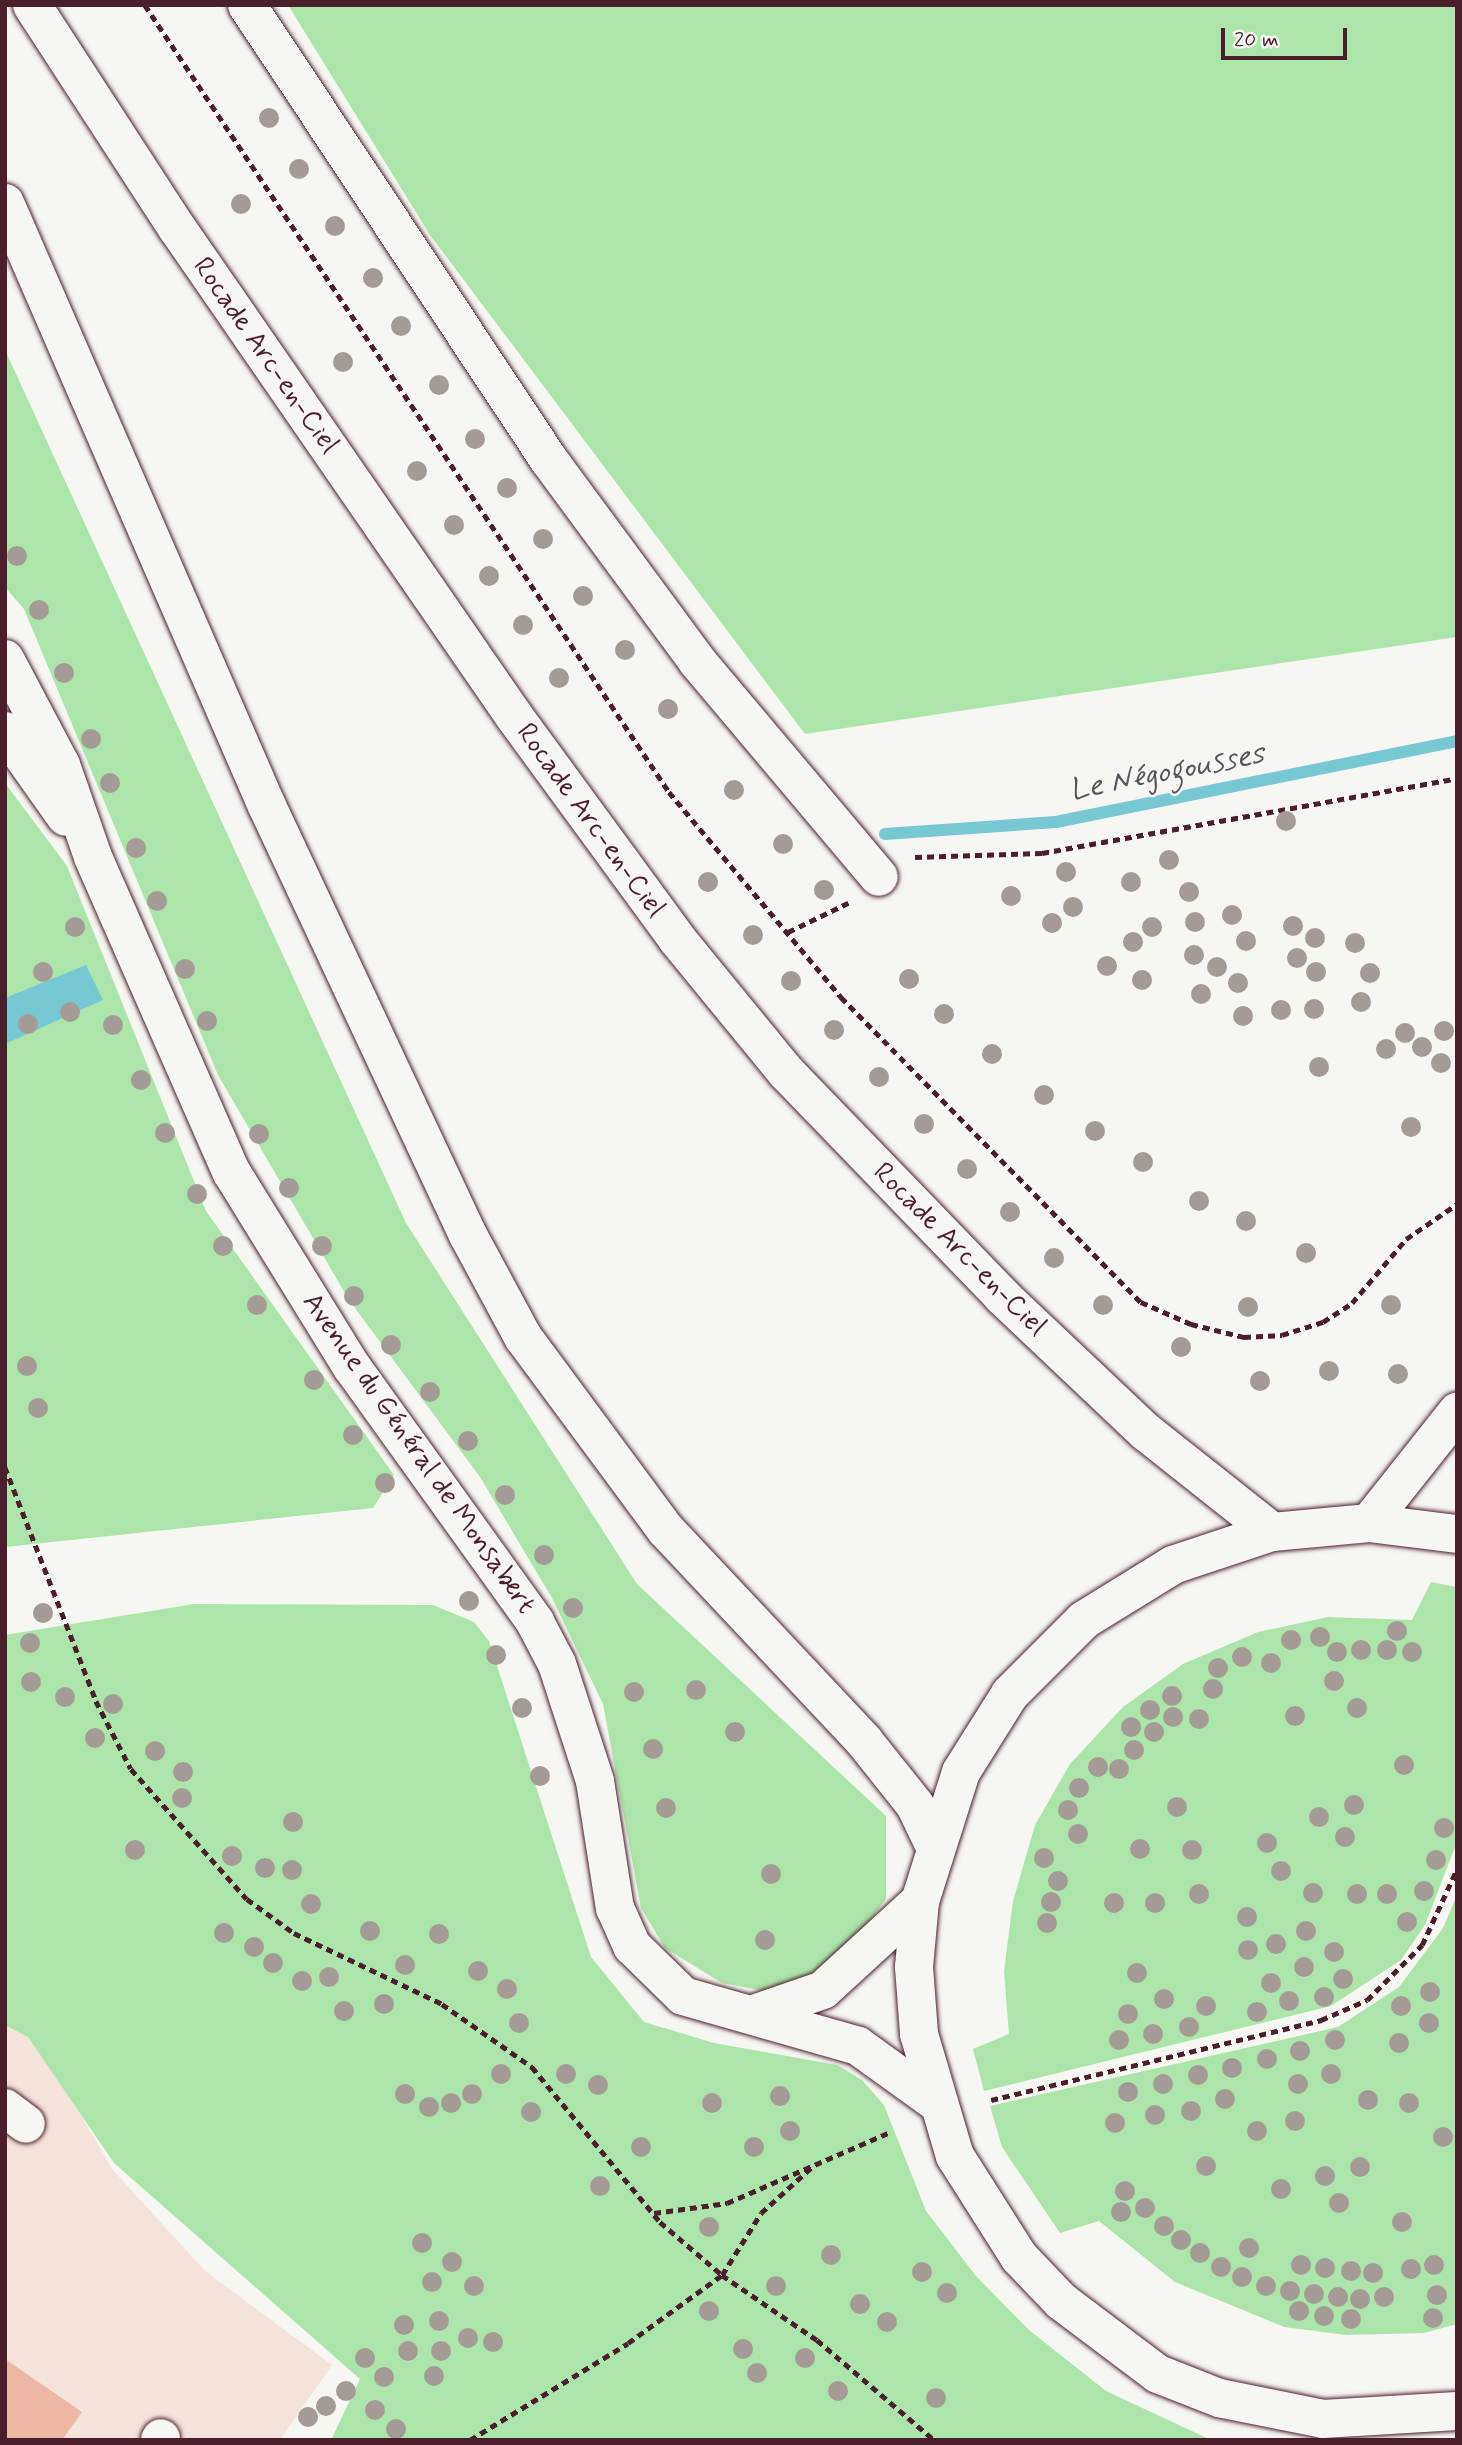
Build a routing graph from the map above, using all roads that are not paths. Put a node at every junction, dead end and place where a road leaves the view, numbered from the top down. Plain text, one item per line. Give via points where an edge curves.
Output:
1 (32, 5) edge
2 (247, 5) edge
3 (5, 203) edge
4 (5, 659) edge
5 (5, 731) edge
6 (93, 857) junction
7 (878, 877) road end
8 (1457, 1412) edge
9 (1370, 1523) junction
10 (1272, 1532) junction
11 (1457, 1534) edge
12 (935, 1847) junction
13 (920, 1901) junction
14 (746, 2016) junction
15 (933, 2100) junction
16 (1457, 2411) edge

1 - 10 main road, Rocade Arc-en-Ciel via 177,228 514,716 685,950 786,1072 1002,1296 1146,1432
2 - 7 main road via 549,460 696,661
3 - 12 main road via 267,806 468,1235 523,1337 666,1530 864,1741 915,1805
4 - 6 main road, Avenue du Général de Monsabert via 61,765
5 - 6 main road, Avenue du Général de Monsabert
6 - 14 main road, Avenue du Général de Monsabert via 232,1173 352,1367 535,1622 557,1664 595,1781 615,1908 632,1946 683,1996
8 - 9 main road
9 - 10 main road
9 - 11 main road
10 - 12 main road via 1221,1546 1150,1578 1045,1654 981,1737 961,1772
12 - 13 main road
13 - 14 main road via 824,1990
13 - 15 main road via 915,1980
14 - 15 main road, Avenue du Général de Monsabert via 858,2046
15 - 16 main road via 954,2156 1019,2258 1061,2301 1158,2374 1219,2398 1323,2420

